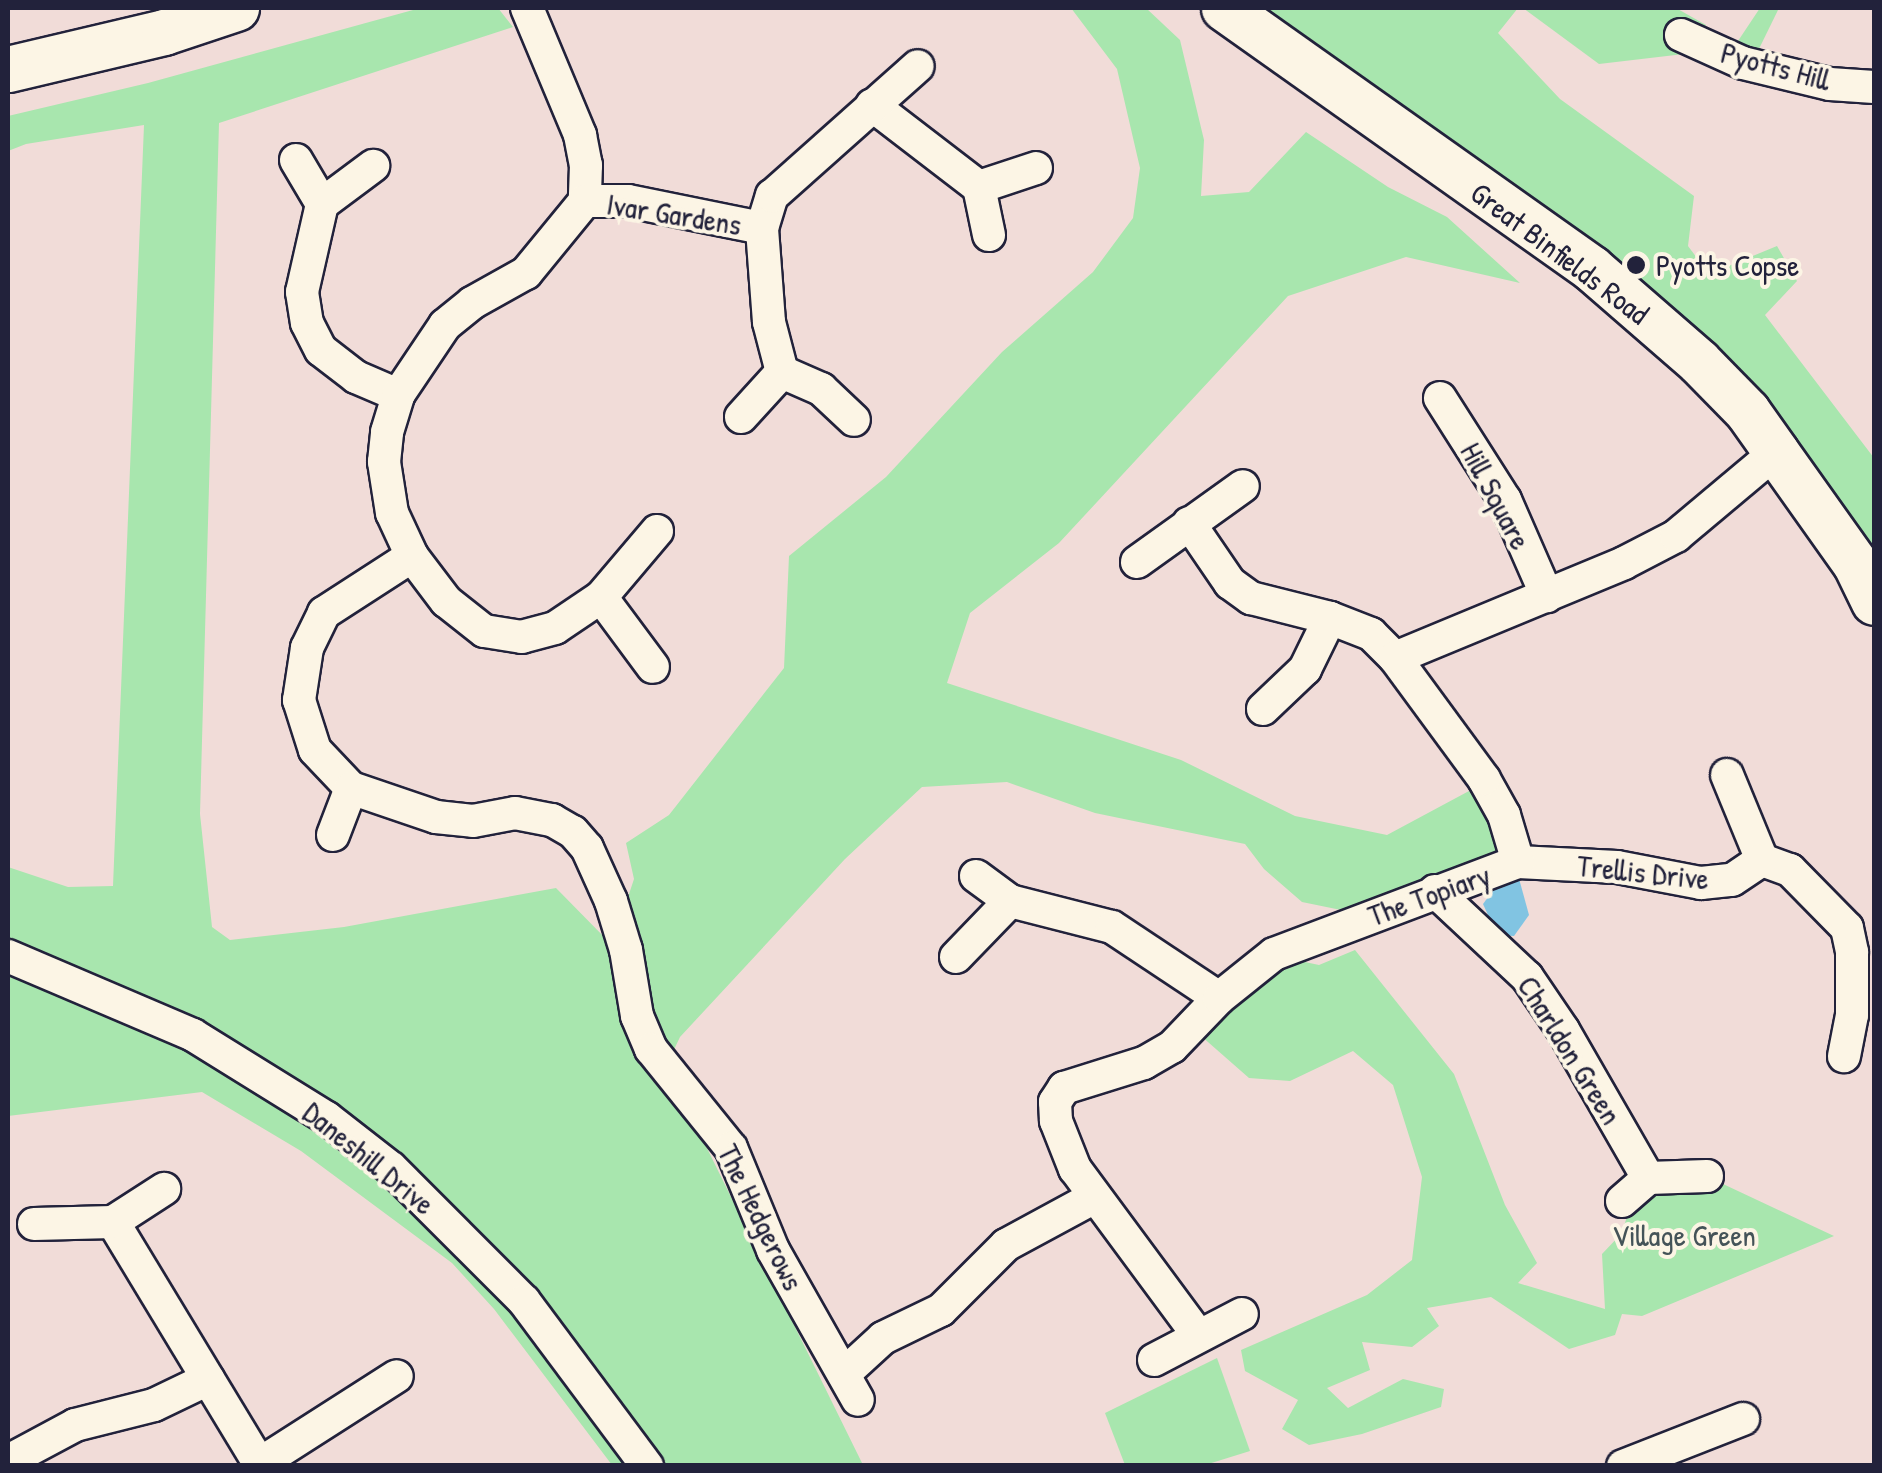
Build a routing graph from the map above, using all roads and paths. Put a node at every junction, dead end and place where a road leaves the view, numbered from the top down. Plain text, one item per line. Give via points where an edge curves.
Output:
1 (236, 8) edge
2 (527, 8) edge
3 (1224, 8) edge
4 (1681, 35) dead end
5 (918, 66) dead end
6 (8, 69) edge
7 (1874, 87) edge
8 (872, 105) junction
9 (296, 160) dead end
10 (373, 166) dead end
11 (1036, 168) dead end
12 (979, 187) junction
13 (585, 201) junction
14 (322, 204) junction
15 (762, 228) junction
16 (989, 235) dead end
17 (782, 372) junction
18 (398, 396) junction
19 (1440, 398) dead end
20 (741, 417) dead end
21 (854, 420) dead end
22 (1776, 452) junction
23 (1243, 486) dead end
24 (1189, 523) junction
25 (657, 531) dead end
26 (412, 556) junction
27 (1137, 562) dead end
28 (1547, 596) junction
29 (601, 597) junction
30 (1874, 602) edge
31 (1330, 618) junction
32 (1395, 658) junction
33 (654, 667) dead end
34 (1263, 709) dead end
35 (1727, 775) dead end
36 (351, 788) junction
37 (333, 835) dead end
38 (1762, 860) junction
39 (1518, 862) junction
40 (976, 876) dead end
41 (1434, 891) junction
42 (1010, 901) junction
43 (8, 956) edge
44 (956, 957) dead end
45 (1219, 998) junction
46 (1844, 1056) dead end
47 (1707, 1176) dead end
48 (1648, 1178) junction
49 (164, 1189) dead end
50 (1093, 1198) junction
51 (1622, 1201) dead end
52 (113, 1222) junction
53 (34, 1224) dead end
54 (1242, 1314) dead end
55 (1198, 1334) junction
56 (1154, 1360) dead end
57 (397, 1376) dead end
58 (208, 1379) junction
59 (1743, 1419) dead end
60 (1713, 1450) edge
61 (8, 1461) edge
62 (261, 1464) edge
63 (646, 1466) edge
64 (1623, 1466) edge

1 - 6 street
2 - 13 street, Ivar Gardens via 580,135
3 - 22 street, Great Binfields Road via 1591,268 1699,362
4 - 7 street, Pyotts Hill via 1743,63
5 - 8 street, Ivar Gardens
8 - 12 street
8 - 15 street, Ivar Gardens via 772,196
9 - 14 street
10 - 14 street
11 - 12 street
12 - 16 street
13 - 15 street, Ivar Gardens via 628,201
13 - 18 street, Ivar Gardens via 526,273 445,325
14 - 18 street via 302,292 307,323 321,350
15 - 17 street, Ivar Gardens via 769,322
17 - 20 street
17 - 21 street via 820,390
18 - 26 street, Ivar Gardens via 384,462 392,513
19 - 28 street, Hill Square via 1505,500
22 - 28 street via 1676,536
22 - 30 street, Great Binfields Road via 1856,564
23 - 24 street
24 - 27 street
24 - 31 street, The Topiary via 1230,584 1251,598
25 - 29 street, Ivar Gardens
26 - 29 street, Ivar Gardens via 446,601 484,631 522,637 555,628
26 - 36 street via 324,613 308,648 299,700 304,725 314,750
28 - 32 street
29 - 33 street
31 - 32 street, The Topiary via 1371,634
31 - 34 street via 1306,670
32 - 39 street, The Topiary via 1484,778
35 - 38 street
36 - 37 street
36 - 50 street, The Hedgerows via 436,817 473,821 515,812 552,820 587,848 611,901 637,1016 652,1049 731,1148 774,1250 852,1386 882,1338 941,1310 1006,1245
38 - 39 street, Trellis Drive via 1732,880 1701,883 1616,867
38 - 46 street via 1790,870 1847,928 1852,1015
39 - 41 street, The Topiary
40 - 42 street
41 - 45 street, The Topiary via 1274,954
41 - 48 street, Charldon Green via 1527,977
42 - 44 street
42 - 45 street via 1112,927
43 - 63 street, Daneshill Drive via 192,1035 328,1118 524,1301
45 - 50 street, The Topiary via 1158,1055 1064,1088 1056,1121
47 - 48 street
48 - 51 street
49 - 52 street
50 - 55 street, The Topiary
52 - 53 street
52 - 58 street
54 - 55 street
55 - 56 street
57 - 62 street
58 - 61 street via 154,1405 75,1425
58 - 62 street
59 - 60 street
60 - 64 street

